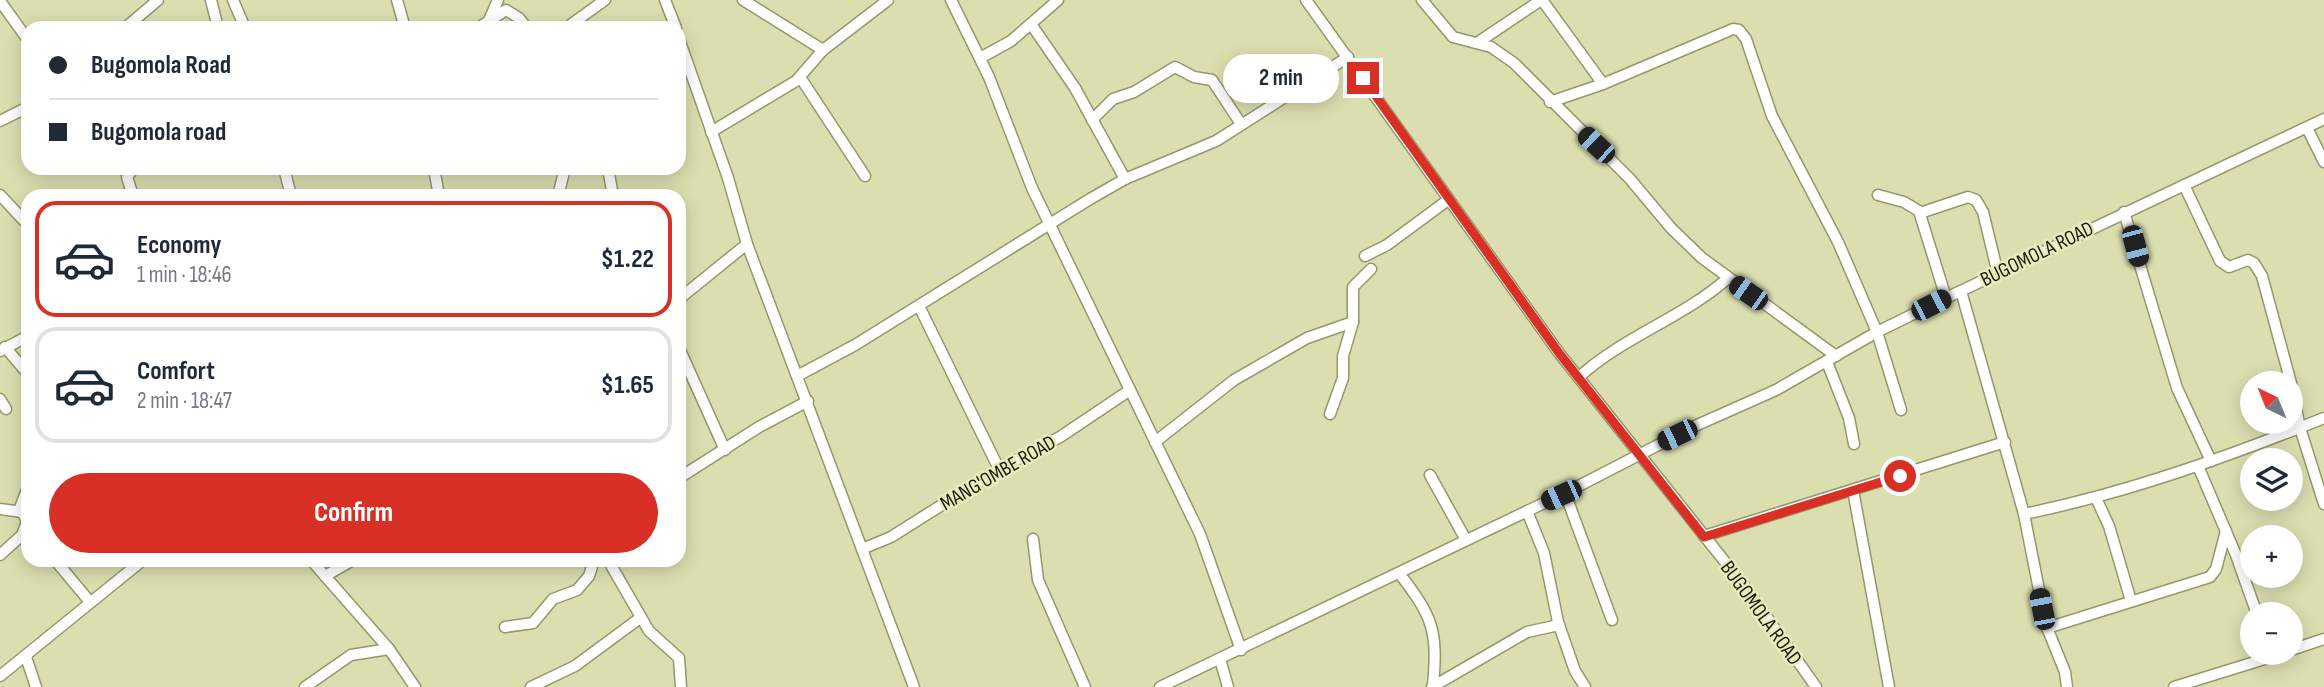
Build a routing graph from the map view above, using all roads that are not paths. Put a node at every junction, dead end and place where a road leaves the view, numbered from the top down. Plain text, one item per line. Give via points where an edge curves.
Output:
1 (160, 0) edge
2 (211, 0) edge
3 (233, 0) edge
4 (397, 0) edge
5 (498, 0) edge
6 (605, 0) edge
7 (664, 0) edge
8 (743, 0) edge
9 (888, 0) edge
10 (951, 0) edge
11 (1058, 0) edge
12 (1306, 0) edge
13 (1422, 0) edge
14 (1541, 0) edge
15 (0, 1) edge
16 (134, 21) edge
17 (216, 21) edge
18 (242, 21) edge
19 (403, 21) edge
20 (489, 21) joint
21 (520, 21) edge
22 (576, 21) edge
23 (673, 21) edge
24 (1031, 24) junction
25 (21, 30) edge
26 (1477, 43) junction
27 (823, 50) junction
28 (1348, 57) junction
29 (980, 58) junction
30 (686, 59) edge
31 (800, 77) junction
32 (1603, 84) junction
33 (1550, 102) junction
34 (21, 111) edge
35 (2324, 119) edge
36 (1092, 120) junction
37 (0, 121) edge
38 (1241, 124) junction
39 (2307, 128) junction
40 (711, 132) junction
41 (2324, 162) edge
42 (865, 176) dead end
43 (1125, 179) junction
44 (2184, 185) junction
45 (0, 195) edge
46 (1878, 195) dead end
47 (1448, 200) junction
48 (2123, 212) junction
49 (1920, 213) junction
50 (21, 218) edge
51 (1050, 224) junction
52 (747, 244) junction
53 (1366, 256) dead end
54 (1371, 269) dead end
55 (1998, 274) junction
56 (1727, 279) junction
57 (1961, 291) junction
58 (686, 293) edge
59 (1946, 298) junction
60 (919, 306) junction
61 (1353, 322) junction
62 (1877, 332) junction
63 (21, 340) edge
64 (3, 349) edge
65 (1832, 359) junction
66 (686, 364) edge
67 (21, 367) edge
68 (2288, 371) edge
69 (799, 375) junction
70 (1579, 377) junction
71 (1129, 390) junction
72 (808, 401) junction
73 (1902, 410) dead end
74 (1330, 414) dead end
75 (2324, 418) edge
76 (2303, 427) edge
77 (2284, 434) edge
78 (2302, 434) edge
79 (1155, 442) junction
80 (2005, 442) junction
81 (1854, 443) dead end
82 (725, 450) junction
83 (1640, 453) junction
84 (2211, 461) junction
85 (2198, 466) junction
86 (999, 469) junction
87 (686, 474) edge
88 (1430, 475) dead end
89 (1853, 490) junction
90 (1565, 493) junction
91 (2096, 498) junction
92 (2324, 504) edge
93 (0, 509) edge
94 (1527, 511) junction
95 (2024, 514) junction
96 (21, 517) edge
97 (2225, 531) junction
98 (21, 536) edge
99 (1704, 537) junction
100 (1032, 539) dead end
101 (1466, 540) junction
102 (862, 549) junction
103 (0, 555) edge
104 (61, 567) edge
105 (134, 567) edge
106 (317, 567) edge
107 (341, 567) edge
108 (592, 567) edge
109 (612, 567) edge
110 (1399, 573) junction
111 (325, 576) junction
112 (2131, 601) junction
113 (90, 602) junction
114 (2252, 602) edge
115 (640, 618) junction
116 (1612, 620) dead end
117 (1559, 625) junction
118 (505, 627) dead end
119 (2047, 628) junction
120 (2324, 639) edge
121 (2303, 646) edge
122 (389, 649) junction
123 (1241, 650) junction
124 (26, 657) junction
125 (1220, 659) junction
126 (2240, 665) edge
127 (0, 676) edge
128 (36, 687) edge
129 (304, 687) edge
130 (415, 687) edge
131 (531, 687) edge
132 (681, 687) edge
133 (914, 687) edge
134 (1085, 687) edge
135 (1160, 687) edge
136 (1228, 687) edge
137 (1432, 687) edge
138 (1585, 687) edge
139 (1816, 687) edge
140 (1889, 687) edge
141 (2067, 687) edge
142 (2174, 687) edge

1 - 16 street
2 - 17 street
3 - 18 street
4 - 19 street
5 - 20 street
6 - 22 street
7 - 23 street
8 - 27 street
9 - 27 street
10 - 29 street
11 - 24 street
12 - 28 street, BUGOMOLA ROAD
13 - 26 street via 1453,37
14 - 26 street
14 - 32 street
15 - 25 street
20 - 21 street via 508,10
24 - 29 street
24 - 36 street
26 - 33 street via 1508,58
27 - 31 street
28 - 38 street
28 - 47 street, BUGOMOLA ROAD
29 - 51 street via 1013,146
30 - 40 street
31 - 40 street
31 - 42 street
32 - 33 street
32 - 62 street via 1739,30 1772,116 1838,242
33 - 56 street via 1630,179 1684,241
34 - 37 street
35 - 39 street, BUGOMOLA ROAD
36 - 38 street via 1115,97 1135,92 1175,67 1212,80
36 - 43 street
38 - 43 street via 1216,141
39 - 41 street
39 - 44 street, BUGOMOLA ROAD
40 - 52 street
43 - 51 street
44 - 48 street, BUGOMOLA ROAD
44 - 68 street via 2220,261 2230,267 2248,260 2262,276
45 - 50 street
46 - 49 street
47 - 53 street
47 - 70 street, BUGOMOLA ROAD
48 - 55 street, BUGOMOLA ROAD
48 - 84 street via 2177,388
49 - 55 street via 1968,197 1976,200
49 - 59 street
51 - 60 street
51 - 71 street
52 - 58 street
52 - 69 street
54 - 61 street via 1353,287
55 - 57 street, BUGOMOLA ROAD
56 - 65 street
56 - 70 street via 1678,315 1600,358
57 - 59 street, BUGOMOLA ROAD
57 - 80 street
59 - 62 street, BUGOMOLA ROAD
60 - 69 street
60 - 86 street
61 - 74 street via 1343,356 1342,381
61 - 79 street via 1278,353 1214,394
62 - 65 street, BUGOMOLA ROAD
62 - 73 street
63 - 64 street
64 - 67 street
65 - 81 street
65 - 83 street, BUGOMOLA ROAD
66 - 82 street
69 - 72 street
70 - 83 street, BUGOMOLA ROAD
71 - 79 street
71 - 86 street, MANG'OMBE ROAD via 1060,437
72 - 82 street
72 - 102 street
75 - 76 street
77 - 84 street
78 - 92 street
79 - 123 street via 1209,556
80 - 89 street, BUGOMOLA ROAD
80 - 95 street
82 - 87 street
83 - 90 street, BUGOMOLA ROAD
83 - 99 street, BUGOMOLA ROAD
84 - 85 street
85 - 91 street
85 - 97 street
86 - 102 street, MANG'OMBE ROAD via 891,537
88 - 101 street
89 - 99 street, BUGOMOLA ROAD
89 - 140 street
90 - 94 street, BUGOMOLA ROAD
90 - 116 street
91 - 95 street
91 - 112 street
93 - 96 street
94 - 101 street, BUGOMOLA ROAD
94 - 117 street via 1544,553
95 - 119 street
97 - 112 street via 2217,569 2210,577
97 - 114 street
98 - 103 street
99 - 139 street, BUGOMOLA ROAD
100 - 134 street via 1038,580
101 - 110 street, BUGOMOLA ROAD
102 - 133 street
104 - 113 street
105 - 113 street
106 - 111 street
107 - 111 street
108 - 118 street via 578,590 553,599 537,620
109 - 115 street
110 - 123 street, BUGOMOLA ROAD
110 - 137 street via 1422,603 1434,631
111 - 122 street
112 - 119 street
113 - 124 street
115 - 131 street via 575,666
115 - 132 street via 680,660
117 - 137 street via 1527,632
117 - 138 street
119 - 141 street
120 - 121 street
122 - 129 street via 351,655
122 - 130 street
123 - 125 street, BUGOMOLA ROAD
124 - 127 street
124 - 128 street
125 - 135 street, BUGOMOLA ROAD
125 - 136 street
126 - 142 street

